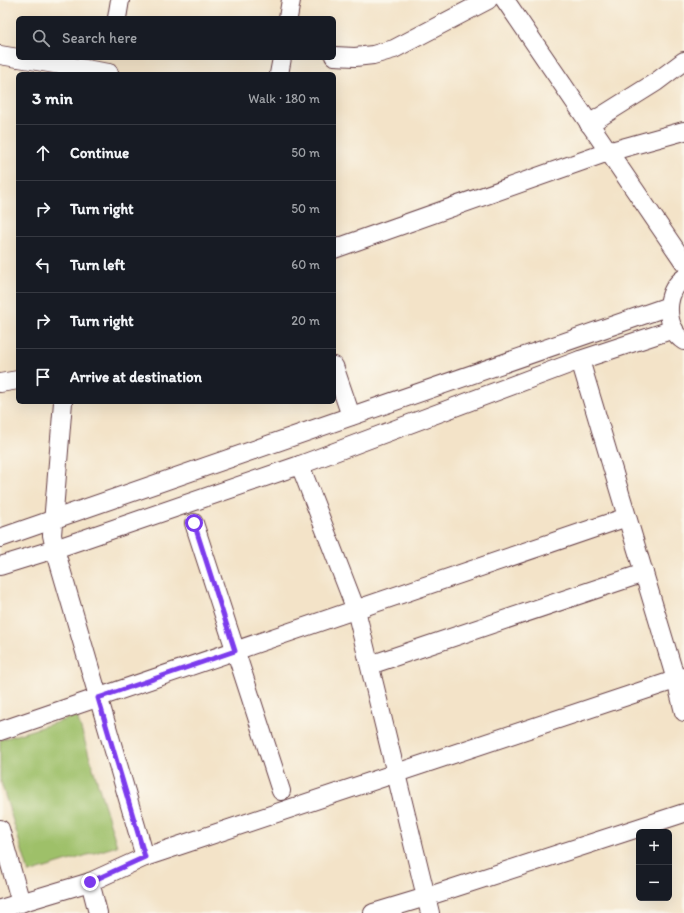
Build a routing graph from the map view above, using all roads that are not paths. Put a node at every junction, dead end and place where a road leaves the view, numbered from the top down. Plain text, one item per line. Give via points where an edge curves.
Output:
1 (120, 0) edge
2 (292, 0) edge
3 (488, 0) edge
4 (505, 0) edge
5 (117, 16) edge
6 (288, 16) edge
7 (0, 55) edge
8 (336, 56) edge
9 (16, 58) edge
10 (36, 60) edge
11 (282, 60) edge
12 (684, 61) edge
13 (109, 68) edge
14 (279, 72) edge
15 (589, 124) junction
16 (684, 130) edge
17 (608, 152) junction
18 (336, 248) edge
19 (684, 262) edge
20 (684, 278) edge
21 (669, 306) junction
22 (679, 336) edge
23 (580, 360) junction
24 (336, 372) edge
25 (16, 380) edge
26 (0, 383) edge
27 (63, 404) edge
28 (351, 416) junction
29 (300, 465) junction
30 (627, 517) junction
31 (54, 520) junction
32 (194, 523) dead end
33 (0, 538) edge
34 (55, 549) junction
35 (0, 566) edge
36 (644, 573) junction
37 (356, 610) junction
38 (235, 651) junction
39 (370, 665) junction
40 (680, 678) edge
41 (98, 698) junction
42 (684, 712) edge
43 (0, 732) edge
44 (397, 773) junction
45 (281, 791) dead end
46 (684, 813) edge
47 (0, 829) edge
48 (145, 857) junction
49 (90, 882) junction
50 (21, 903) junction
51 (428, 905) edge
52 (0, 909) edge
53 (98, 913) edge
54 (373, 913) edge

1 - 5 street
2 - 6 street
3 - 8 street via 394,49 373,55
4 - 15 street
7 - 9 street
10 - 13 street
11 - 14 street
12 - 15 street via 656,82
15 - 17 street
16 - 17 street
17 - 18 street
17 - 19 street
20 - 21 street via 672,293
21 - 22 street via 670,320
21 - 28 street
22 - 23 street
23 - 29 street
23 - 30 street
24 - 28 street
25 - 26 street
27 - 31 street
28 - 31 street
29 - 34 street
29 - 37 street
30 - 36 street
30 - 37 street
31 - 33 street
31 - 34 street via 52,535
32 - 38 street
34 - 35 street
34 - 41 street
36 - 39 street
36 - 40 street
37 - 38 street
37 - 39 street
38 - 41 street
38 - 45 street
39 - 44 street
40 - 42 street
40 - 44 street
41 - 43 street
41 - 48 street
44 - 48 street
44 - 51 street
46 - 51 street
47 - 50 street
48 - 49 street
49 - 50 street
49 - 53 street
50 - 52 street
51 - 54 street

